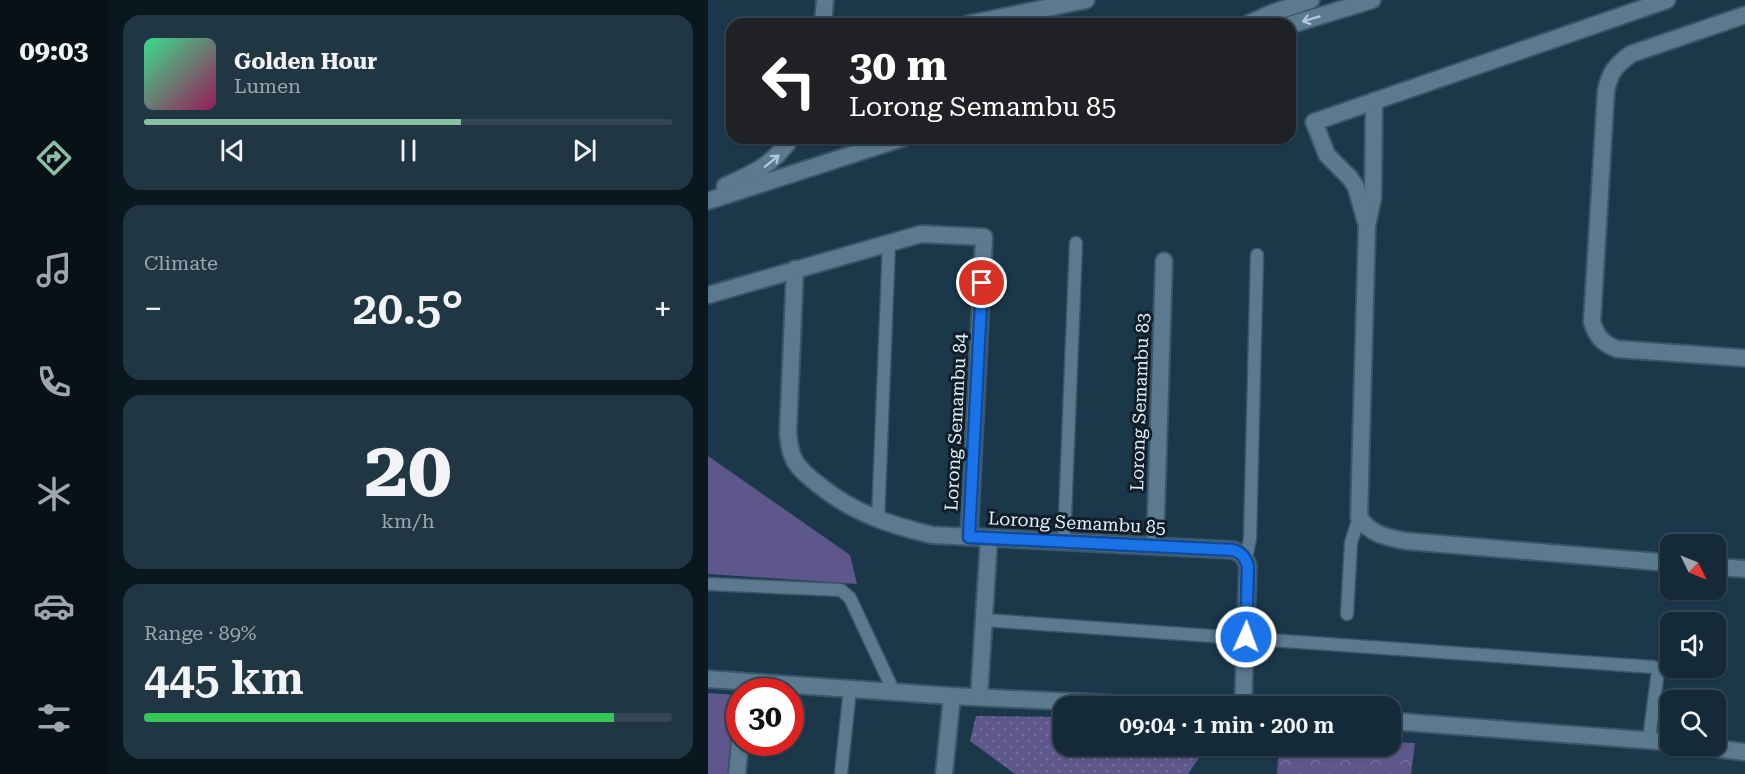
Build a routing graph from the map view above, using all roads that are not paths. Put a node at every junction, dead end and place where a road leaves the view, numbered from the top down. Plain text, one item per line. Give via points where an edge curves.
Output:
1 (825, 0) edge
2 (1311, 0) edge
3 (1372, 0) edge
4 (1667, 0) edge
5 (1081, 1) edge
6 (1275, 6) edge
7 (1745, 15) edge
8 (823, 18) edge
9 (997, 18) edge
10 (1257, 18) edge
11 (1296, 23) edge
12 (1374, 101) junction
13 (787, 144) edge
14 (884, 144) edge
15 (708, 194) edge
16 (708, 201) edge
17 (1367, 226) junction
18 (889, 243) junction
19 (1076, 243) dead end
20 (1257, 255) dead end
21 (1164, 261) dead end
22 (795, 269) junction
23 (708, 295) edge
24 (1745, 358) edge
25 (1359, 517) junction
26 (878, 520) junction
27 (969, 537) junction
28 (989, 538) junction
29 (1064, 541) junction
30 (1155, 546) junction
31 (1246, 558) junction
32 (1660, 562) edge
33 (1726, 568) edge
34 (1745, 569) edge
35 (708, 584) edge
36 (1347, 614) dead end
37 (984, 620) junction
38 (1246, 637) junction
39 (708, 679) edge
40 (726, 683) edge
41 (804, 688) edge
42 (850, 689) junction
43 (894, 692) junction
44 (952, 696) junction
45 (1243, 696) edge
46 (979, 697) junction
47 (1053, 701) edge
48 (1401, 722) edge
49 (1649, 739) junction
50 (1660, 740) edge
51 (1726, 750) edge
52 (1745, 752) edge
53 (739, 756) edge
54 (737, 774) edge
55 (841, 774) edge
56 (944, 774) edge

1 - 8 street
2 - 6 street
3 -> 11 street
4 - 12 street
5 - 9 street
6 - 10 street
7 - 24 street via 1631,54 1609,76 1592,322 1596,336 1617,349
12 - 17 street via 1373,197
12 - 17 street via 1314,122 1327,155 1356,187
15 -> 13 street via 759,171
14 - 16 street
17 - 25 street
18 - 22 street
18 - 26 lane
18 - 27 street, Lorong Semambu 84 via 921,234 984,237
19 - 29 lane
20 - 31 lane via 1250,538
21 - 30 street, Lorong Semambu 83
22 - 23 street
22 - 26 street, Lorong Semambu 85 via 789,447 795,463 829,493
25 - 32 street via 1372,532 1406,541
25 - 36 lane via 1352,543
26 - 27 street, Lorong Semambu 85 via 932,535
27 - 28 street, Lorong Semambu 85
28 - 29 street, Lorong Semambu 85
28 - 37 street
29 - 30 street, Lorong Semambu 85
30 - 31 street, Lorong Semambu 85 via 1233,550
31 - 38 street
33 - 34 street
35 - 43 lane via 841,590 850,598
37 - 38 lane
37 - 46 street
38 - 45 street
38 - 49 lane via 1653,667 1658,671
39 - 40 street
41 - 42 street
42 - 43 street
42 - 55 lane
43 - 44 street
44 - 46 street
44 - 56 street
46 - 47 street
48 - 49 street
49 - 50 street
51 - 52 street
53 - 54 street

